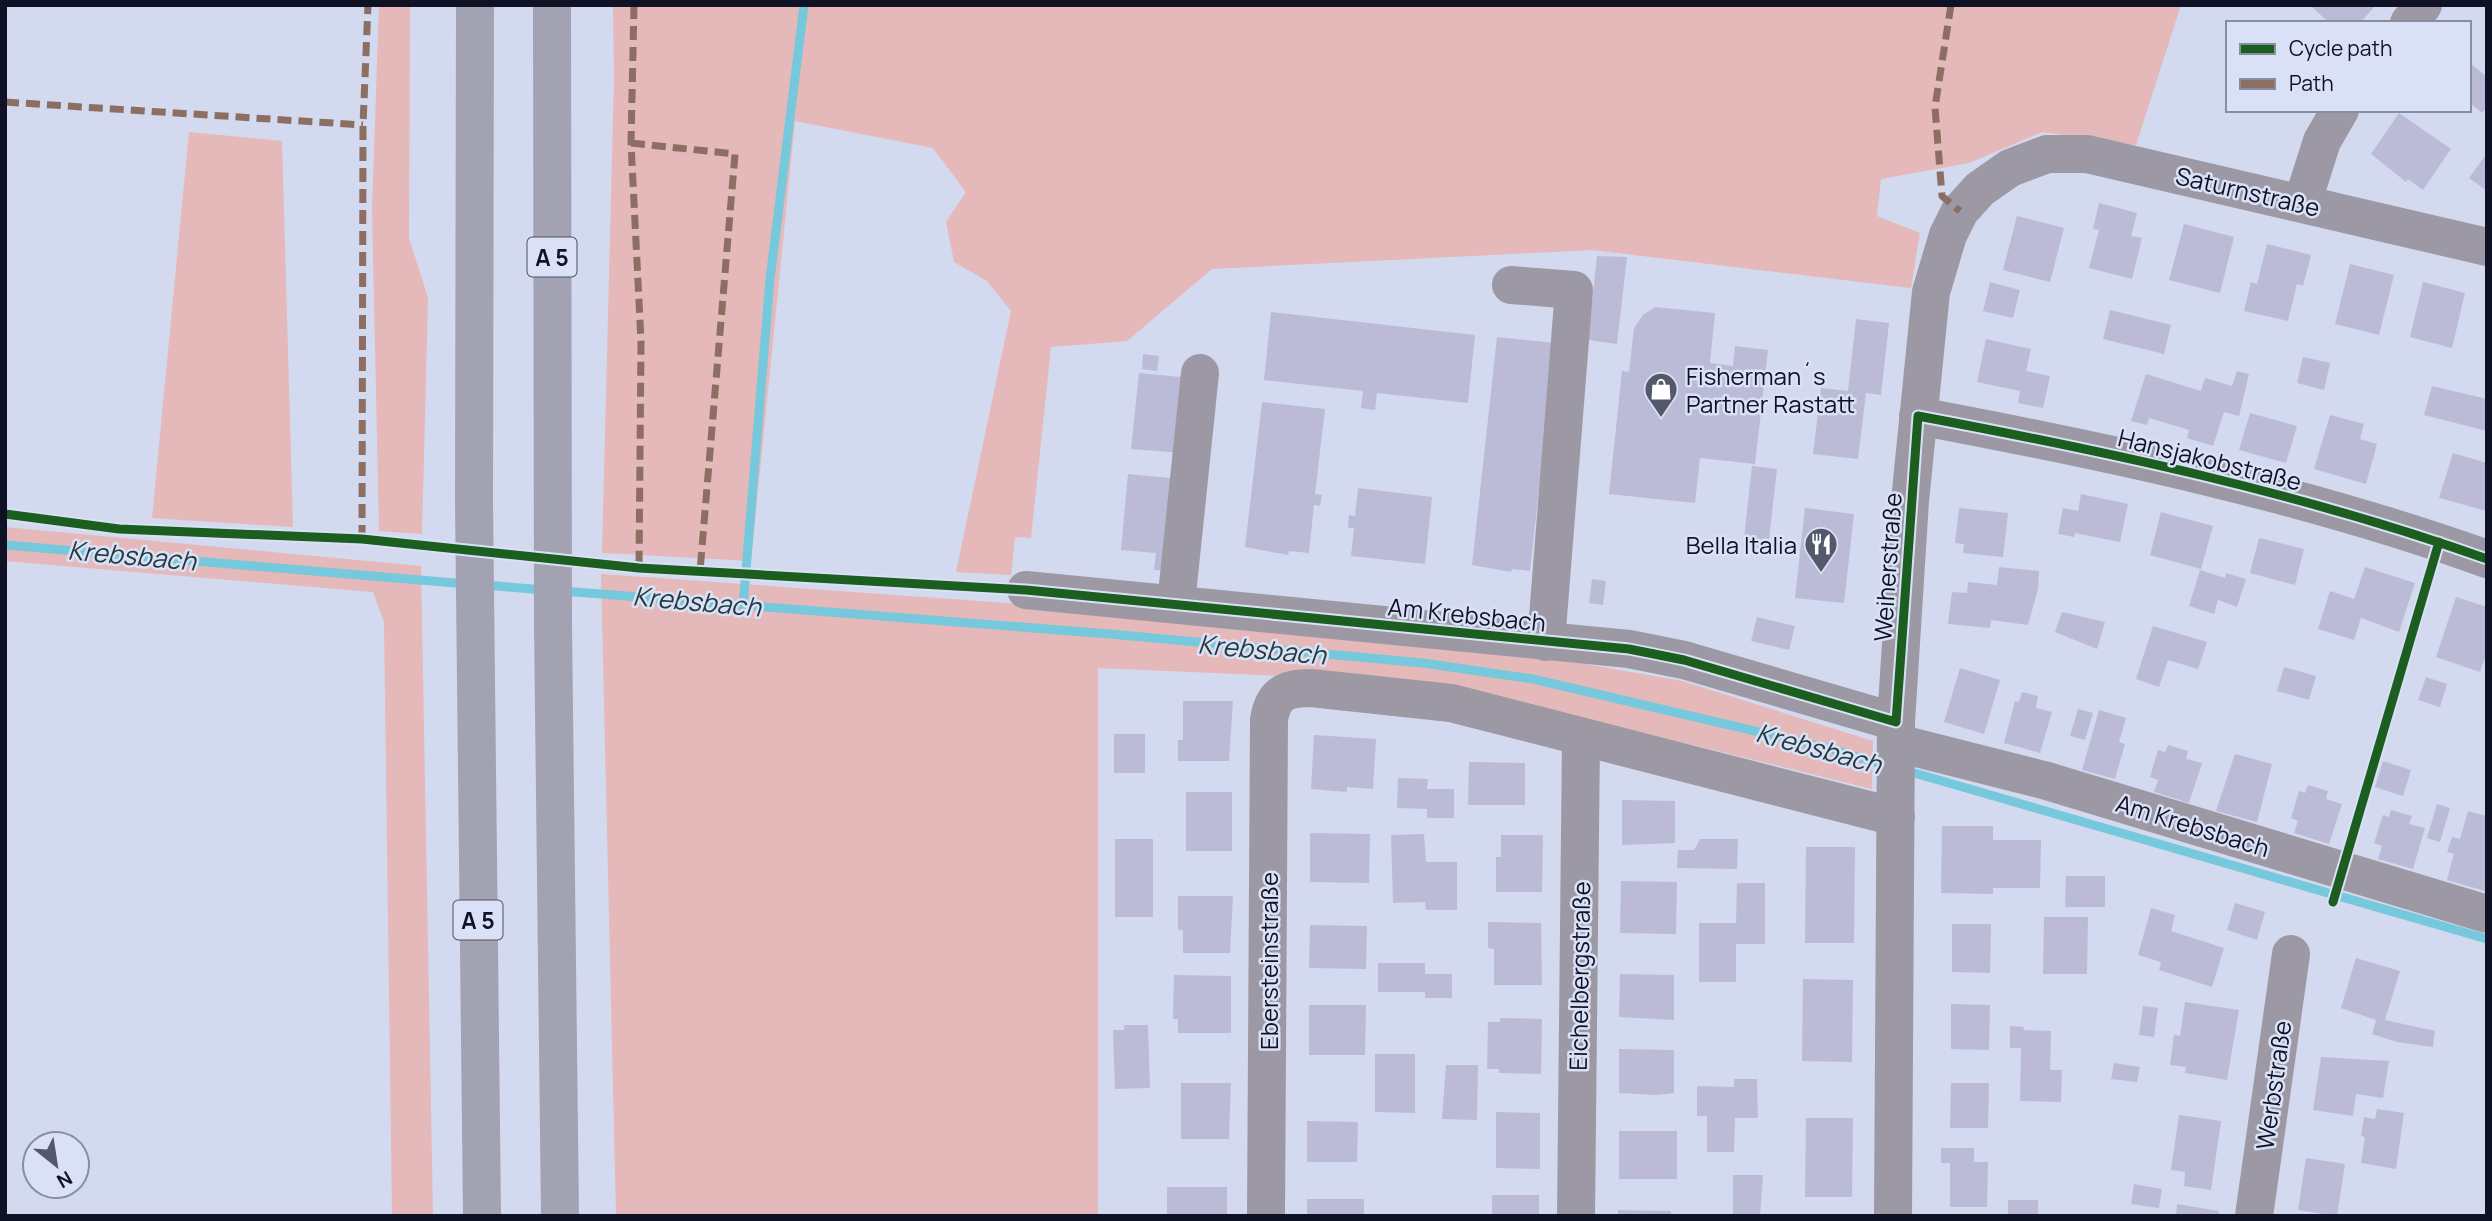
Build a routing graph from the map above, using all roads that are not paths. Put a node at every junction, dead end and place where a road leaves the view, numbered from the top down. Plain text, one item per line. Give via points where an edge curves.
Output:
1 (475, 5) edge
2 (552, 5) edge
3 (2423, 5) edge
4 (2411, 21) edge
5 (2339, 112) edge
6 (2010, 168) joint
7 (2302, 204) junction
8 (2487, 247) edge
9 (1511, 285) dead end
10 (1200, 373) dead end
11 (1918, 416) junction
12 (2487, 559) edge
13 (1026, 590) dead end
14 (1176, 604) junction
15 (1546, 642) junction
16 (1581, 737) junction
17 (1896, 763) junction
18 (2487, 914) edge
19 (2291, 954) dead end
20 (482, 1216) edge
21 (560, 1216) edge
22 (1266, 1216) edge
23 (1576, 1216) edge
24 (1893, 1216) edge
25 (2254, 1216) edge

1 - 20 highway, A 5 via 474,502
2 - 21 highway, A 5
3 - 4 street
5 - 7 street via 2322,141
6 - 7 street, Saturnstraße via 2047,154 2087,154
6 - 11 street, Weiherstraße via 1980,189 1948,235 1931,292
7 - 8 street, Saturnstraße
9 - 15 street via 1574,290
10 - 14 street
11 - 12 street, Hansjakobstraße via 2081,446 2258,488
11 - 17 street, Weiherstraße
13 - 14 street, Am Krebsbach
14 - 15 street, Am Krebsbach
15 - 17 street, Am Krebsbach via 1629,649 1684,660
16 - 17 street
16 - 22 street, Ebersteinstraße via 1451,704 1292,688 1278,694 1271,706
16 - 23 street, Eichelbergstraße
17 - 18 street, Am Krebsbach via 2047,781
17 - 24 street, Weiherstraße
19 - 25 street, Werbstraße

